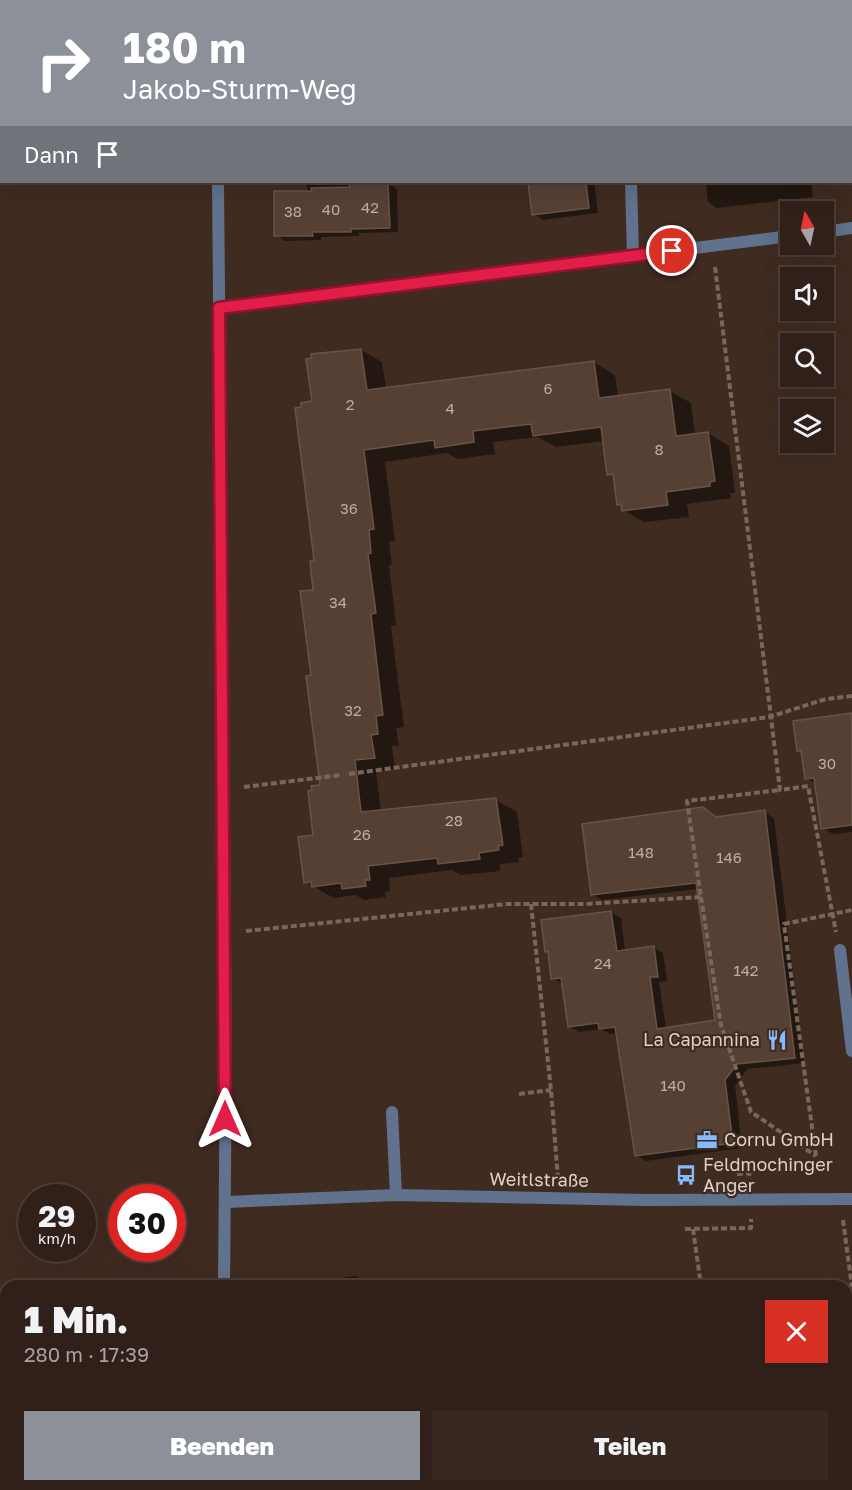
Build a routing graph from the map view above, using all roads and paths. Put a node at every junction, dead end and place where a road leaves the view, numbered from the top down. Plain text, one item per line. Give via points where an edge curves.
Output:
1 (218, 183) edge
2 (631, 183) edge
3 (852, 228) edge
4 (834, 231) edge
5 (780, 237) edge
6 (712, 246) junction
7 (633, 256) junction
8 (219, 308) junction
9 (852, 696) edge
10 (769, 717) junction
11 (349, 774) dead end
12 (341, 775) dead end
13 (223, 790) junction
14 (780, 790) junction
15 (701, 897) junction
16 (531, 904) junction
17 (852, 910) edge
18 (832, 913) junction
19 (225, 934) junction
20 (840, 950) joint
21 (852, 1051) edge
22 (551, 1090) junction
23 (519, 1094) dead end
24 (392, 1112) dead end
25 (396, 1195) junction
26 (559, 1197) junction
27 (846, 1199) edge
28 (225, 1202) junction
29 (693, 1229) dead end
30 (224, 1280) edge
31 (700, 1280) edge
32 (852, 1280) edge

1 - 8 street
2 - 7 street
3 - 4 street
5 - 6 street
6 - 7 street
6 - 10 path
7 - 8 street
8 - 13 street
9 - 10 path via 826,699
10 - 11 path
10 - 14 path
12 - 13 path
13 - 19 street
14 - 15 path via 687,801
14 - 18 path via 808,786
15 - 16 path
15 - 18 path via 721,1024 751,1112 816,1156 784,924
16 - 19 path
16 - 22 path
17 - 18 path
18 - 20 path
19 - 28 street
20 - 21 street
22 - 23 path
22 - 26 path
24 - 25 street
25 - 26 street, Weitlstraße
25 - 28 street, Weitlstraße
26 - 27 street, Weitlstraße
27 - 32 path
28 - 30 street
29 - 31 path

